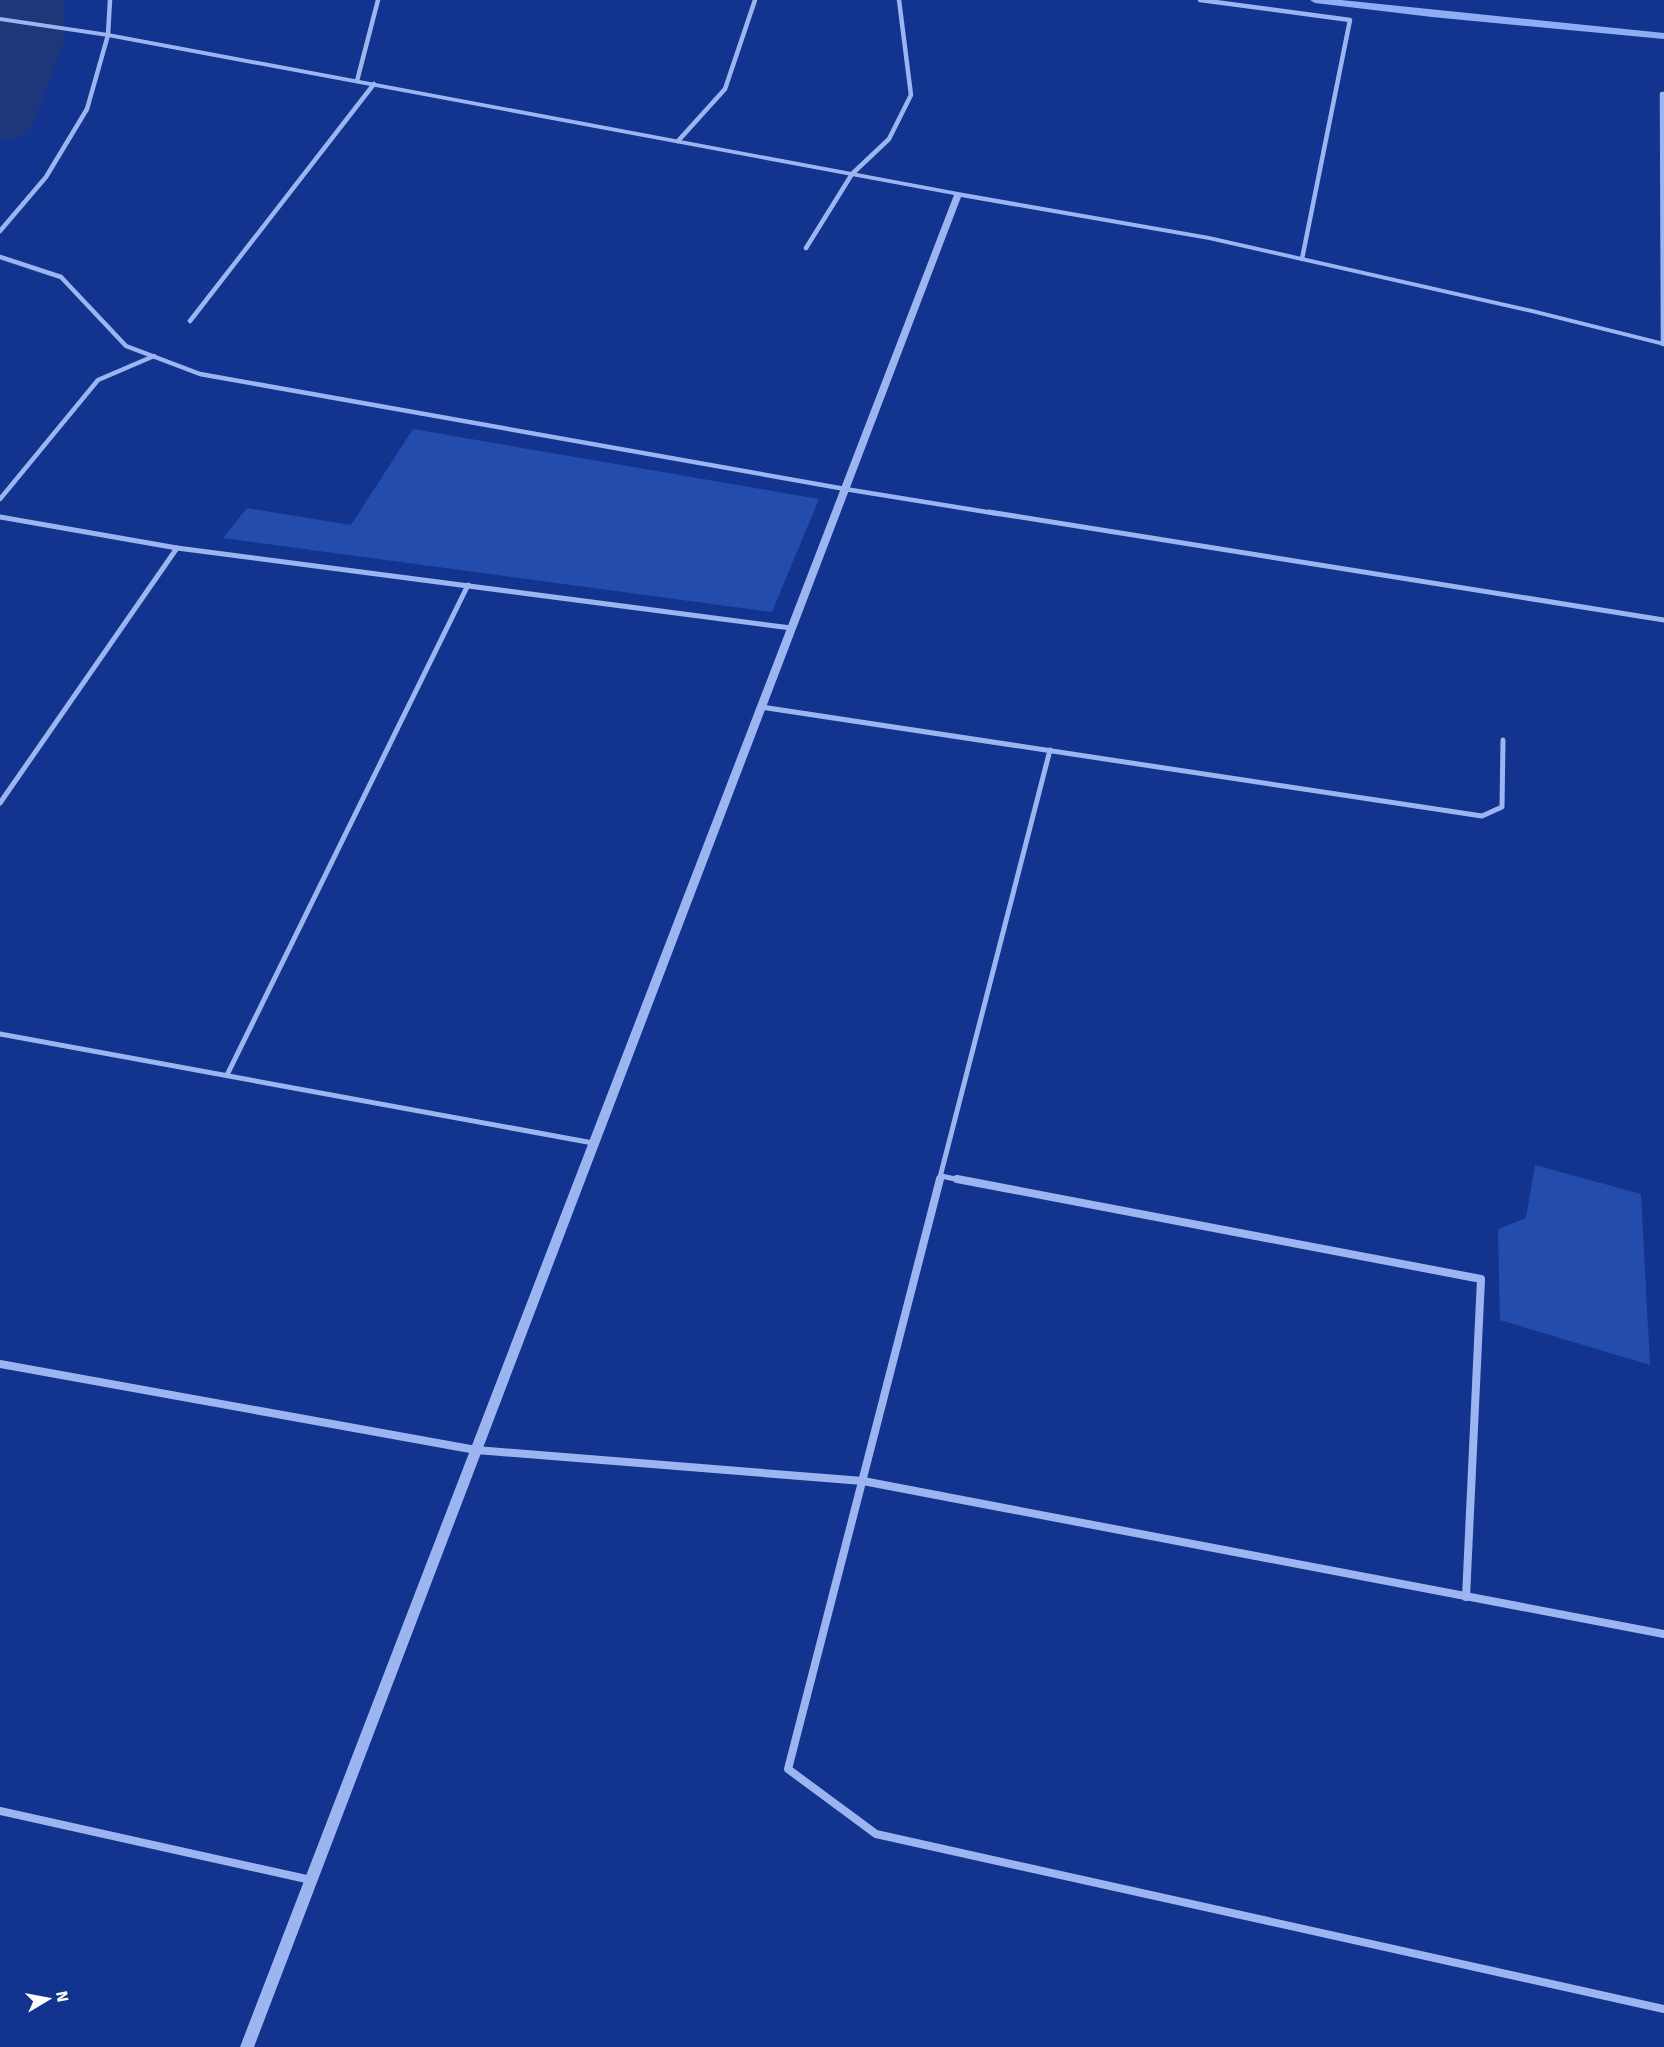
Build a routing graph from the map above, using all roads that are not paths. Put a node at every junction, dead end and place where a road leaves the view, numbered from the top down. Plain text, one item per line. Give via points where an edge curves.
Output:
1 (110, 0) edge
2 (378, 0) edge
3 (755, 0) edge
4 (899, 0) edge
5 (1200, 0) edge
6 (1, 21) edge
7 (108, 35) junction
8 (357, 81) junction
9 (374, 84) junction
10 (1664, 94) edge
11 (678, 141) junction
12 (852, 174) junction
13 (958, 194) junction
14 (1663, 218) edge
15 (0, 231) edge
16 (806, 248) dead end
17 (0, 256) edge
18 (1302, 259) junction
19 (190, 321) dead end
20 (1664, 344) edge
21 (154, 356) junction
22 (845, 489) junction
23 (0, 499) edge
24 (0, 517) edge
25 (177, 548) junction
26 (468, 585) junction
27 (1664, 620) edge
28 (791, 628) junction
29 (761, 707) junction
30 (1503, 740) dead end
31 (1050, 750) junction
32 (0, 803) edge
33 (0, 1034) edge
34 (227, 1076) junction
35 (593, 1143) junction
36 (941, 1176) junction
37 (0, 1364) edge
38 (476, 1450) junction
39 (863, 1481) junction
40 (1466, 1597) junction
41 (1664, 1634) edge
42 (0, 1811) edge
43 (311, 1880) junction
44 (1664, 2009) edge
45 (247, 2047) edge

1 - 7 street
2 - 8 street
3 - 11 street via 725,89
4 - 12 street via 911,95 889,139
5 - 18 street via 1350,20
6 - 7 street
7 - 8 street
7 - 15 street via 87,109 46,177
8 - 9 street
9 - 11 street
9 - 19 street
10 - 14 street
11 - 12 street
12 - 13 street
12 - 16 street
13 - 18 street via 1209,238
13 - 22 street
14 - 20 street
17 - 21 street via 61,277 126,346
18 - 20 street
21 - 22 street via 200,374
21 - 23 street via 99,381
22 - 27 street
22 - 28 street
24 - 25 street
25 - 26 street
25 - 32 street
26 - 28 street
26 - 34 street
28 - 29 street
29 - 31 street
29 - 35 street
30 - 31 street via 1502,807 1482,816
31 - 36 street
33 - 34 street
34 - 35 street
35 - 38 street
36 - 39 street
36 - 40 street via 1480,1279
37 - 38 street
38 - 39 street
38 - 43 street
39 - 40 street
39 - 44 street via 788,1769 876,1834
40 - 41 street
42 - 43 street
43 - 45 street

